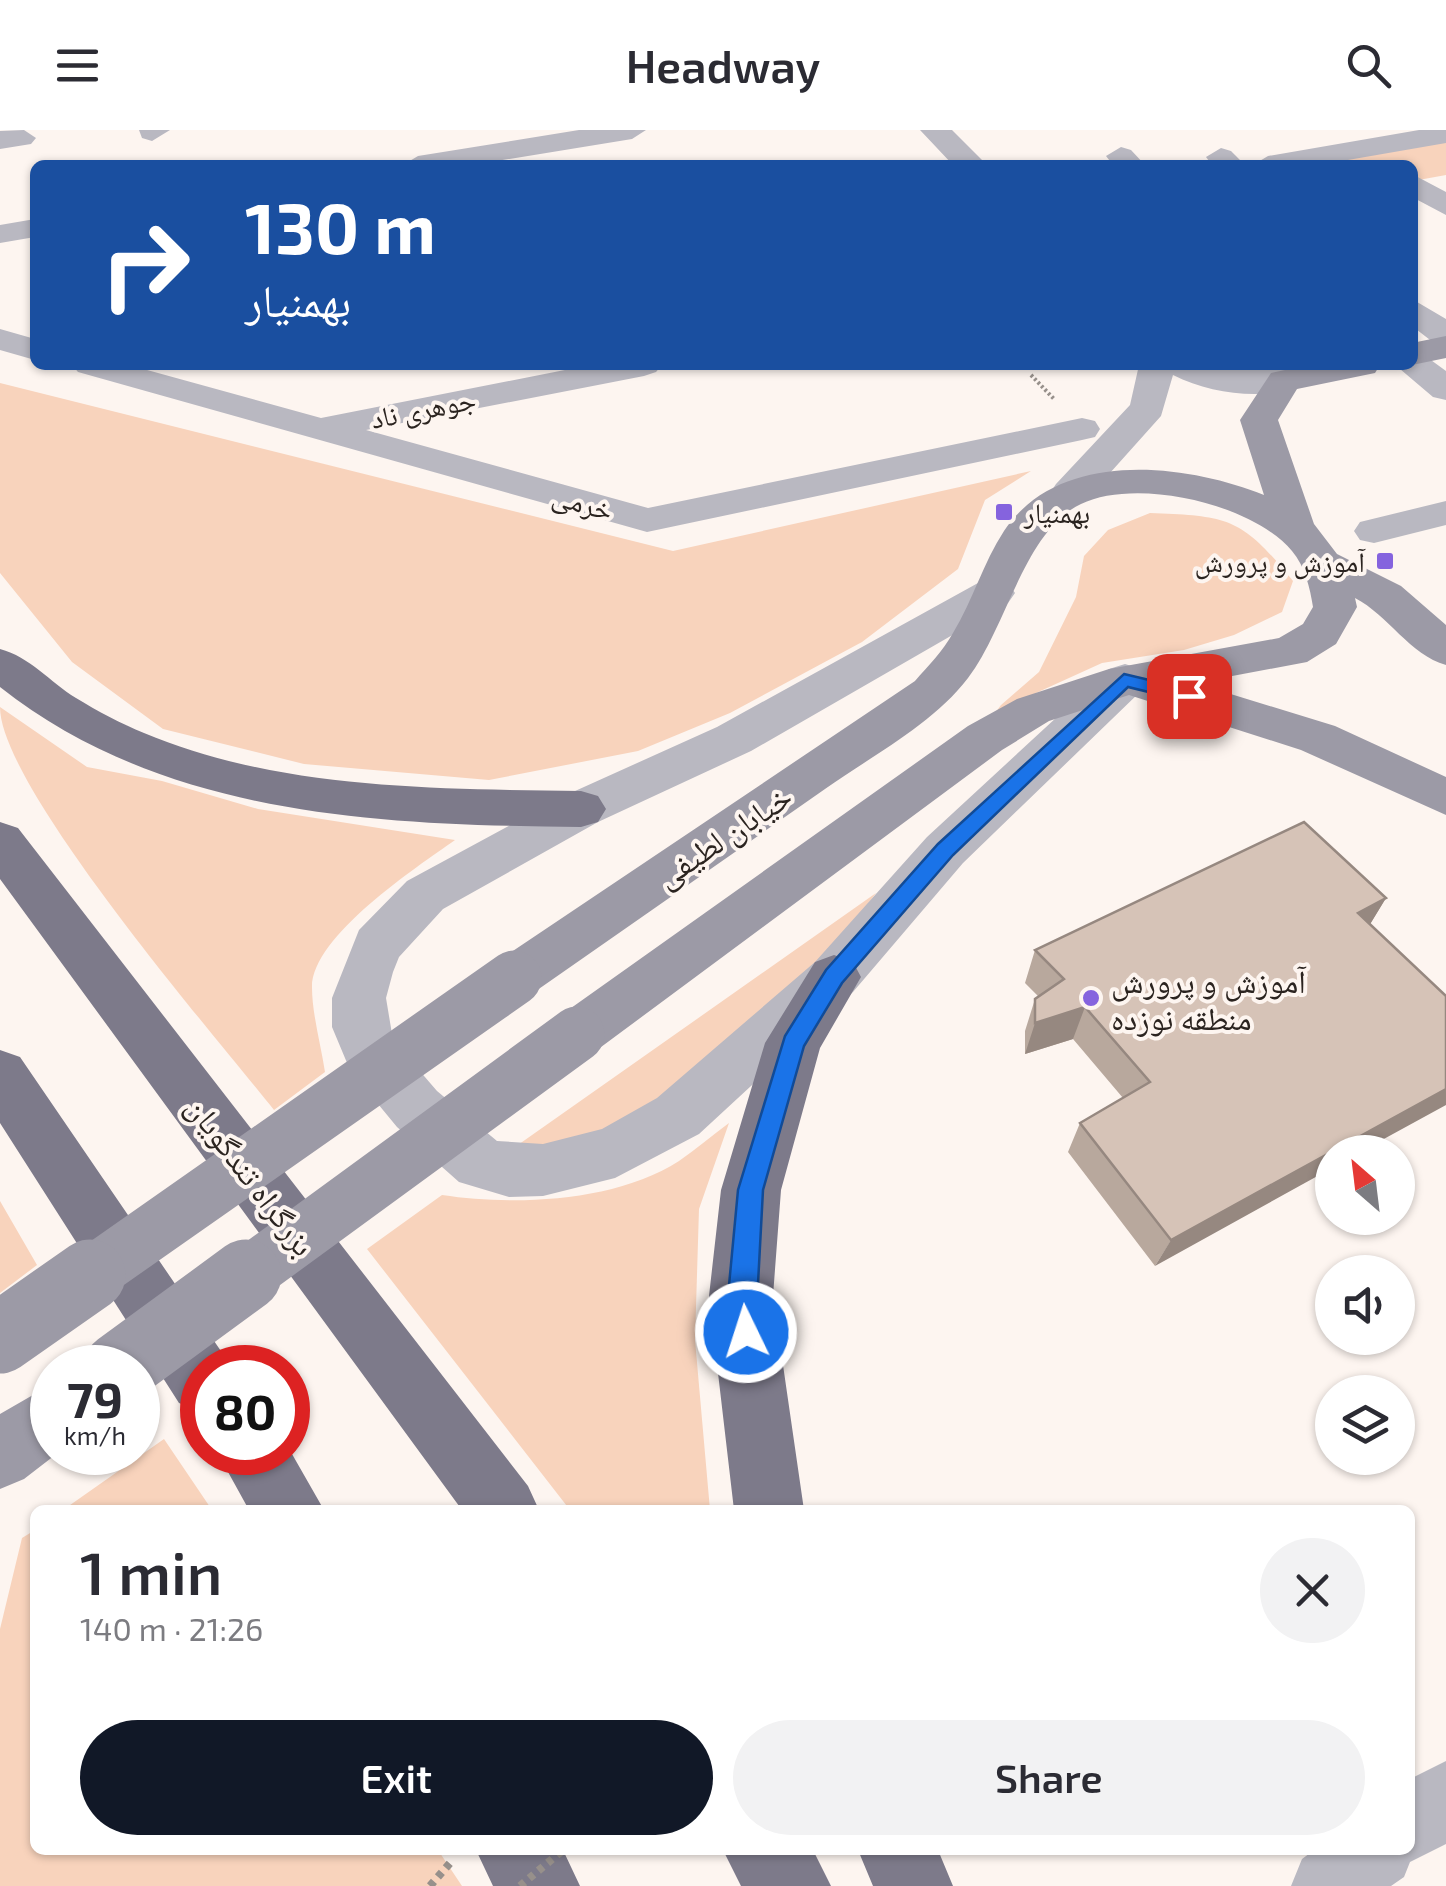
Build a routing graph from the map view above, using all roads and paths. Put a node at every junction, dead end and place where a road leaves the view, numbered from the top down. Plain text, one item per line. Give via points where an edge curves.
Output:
1 (632, 130) edge
2 (936, 130) edge
3 (1276, 130) edge
4 (1339, 130) edge
5 (1446, 134) edge
6 (1376, 157) edge
7 (1312, 158) junction
8 (449, 160) edge
9 (966, 160) edge
10 (1299, 160) edge
11 (1423, 185) edge
12 (1446, 206) edge
13 (30, 229) edge
14 (0, 234) edge
15 (1418, 275) dead end
16 (1446, 295) edge
17 (1418, 314) edge
18 (1446, 336) edge
19 (1446, 347) edge
20 (1418, 353) edge
21 (1418, 367) edge
22 (108, 370) edge
23 (618, 370) edge
24 (1156, 370) edge
25 (1198, 370) edge
26 (1338, 370) edge
27 (1284, 381) junction
28 (1446, 389) edge
29 (320, 428) junction
30 (1082, 429) dead end
31 (1070, 493) junction
32 (1446, 513) edge
33 (1295, 529) junction
34 (1374, 530) dead end
35 (1324, 564) junction
36 (993, 593) junction
37 (1446, 650) edge
38 (0, 664) edge
39 (1124, 680) junction
40 (1446, 797) edge
41 (580, 810) junction
42 (0, 840) edge
43 (834, 977) junction
44 (0, 1074) edge
45 (0, 1338) edge
46 (151, 1345) edge
47 (180, 1347) edge
48 (30, 1433) edge
49 (0, 1455) edge
50 (265, 1475) edge
51 (286, 1505) edge
52 (500, 1505) edge
53 (768, 1505) edge
54 (1446, 1798) edge
55 (1415, 1821) edge
56 (458, 1855) edge
57 (518, 1855) edge
58 (556, 1855) edge
59 (766, 1855) edge
60 (900, 1855) edge
61 (1370, 1855) edge
62 (430, 1886) edge
63 (520, 1886) edge
64 (540, 1886) edge
65 (791, 1886) edge
66 (913, 1886) edge
67 (1329, 1886) edge

1 - 8 street
2 - 9 street
3 - 7 street
4 - 6 street
5 - 6 street
6 - 7 street
7 - 10 street
11 - 12 street
13 - 14 street
15 - 16 street
17 - 18 street
19 - 20 main road
21 - 28 street
22 - 29 street, خرمی
23 - 29 street, جوهری ناد
24 - 31 street via 1148,408
25 - 27 street via 1239,383
26 - 27 main road
27 - 33 main road via 1259,420
29 - 30 street, خرمی via 647,520
31 - 33 main road via 1140,482 1206,490 1251,504
31 - 36 main road, خیابان لطیفی via 1024,530
32 - 34 street
33 - 35 main road
35 - 37 main road via 1386,596
35 - 39 main road via 1335,607 1320,634 1291,651
36 - 41 street via 734,740
36 - 45 main road, خیابان لطیفی, bridge via 960,659 932,692
38 - 41 highway via 81,724 200,768 298,792 421,808
39 - 40 main road via 1318,738
39 - 43 street via 945,850
39 - 46 main road, bridge via 1033,710 984,738
41 - 43 street via 424,895 378,945 366,972 360,1027 370,1054 417,1110 480,1163 543,1170 615,1152 678,1116
42 - 52 highway, بزرگراه تندگویان
43 - 53 highway via 793,1043 750,1190 741,1296
44 - 47 highway
48 - 49 main road
50 - 51 highway
54 - 55 street
56 - 62 path
57 - 64 highway
58 - 63 path, bridge
59 - 65 highway
60 - 66 highway
61 - 67 street

